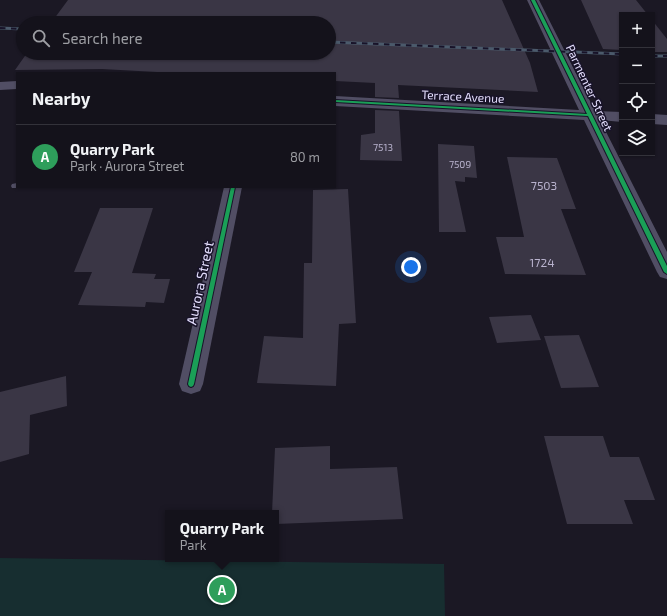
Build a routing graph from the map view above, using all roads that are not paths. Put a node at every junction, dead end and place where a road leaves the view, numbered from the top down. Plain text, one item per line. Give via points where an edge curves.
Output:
1 (533, 0) edge
2 (16, 85) edge
3 (0, 86) edge
4 (336, 101) edge
5 (589, 115) junction
6 (619, 117) edge
7 (655, 119) edge
8 (667, 120) edge
9 (232, 188) edge
10 (667, 272) edge
11 (191, 384) dead end

1 - 5 street, Parmenter Street
2 - 3 street
4 - 5 street, Terrace Avenue
5 - 6 street, Terrace Avenue
5 - 10 street, Parmenter Street
7 - 8 street
9 - 11 street, Aurora Street

